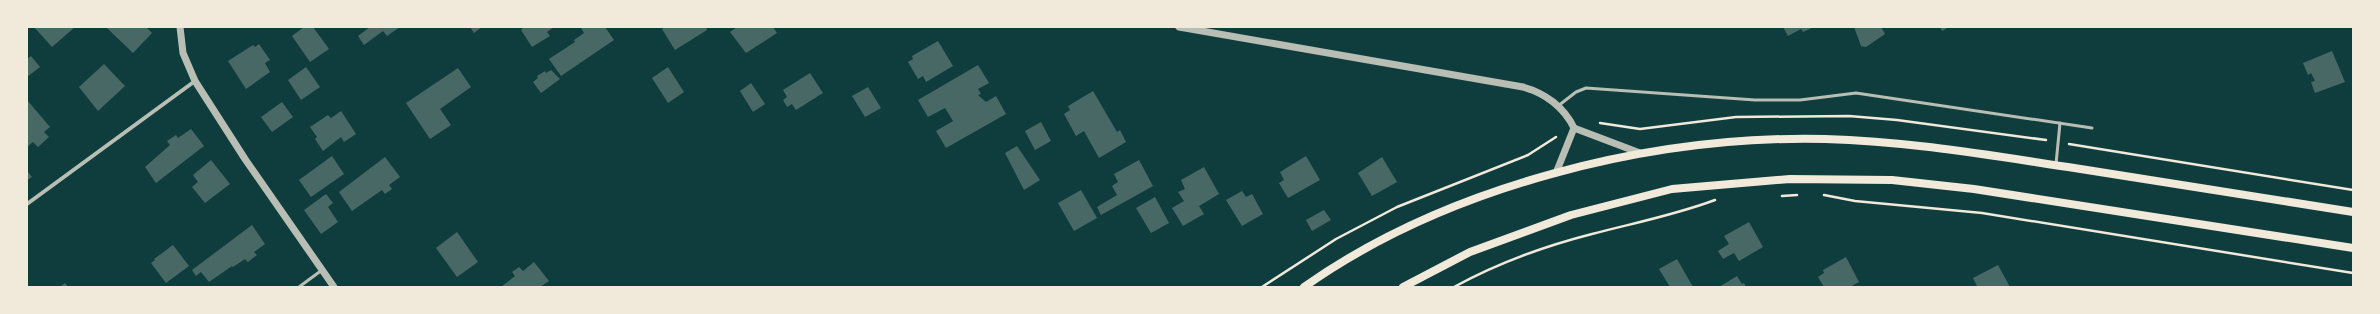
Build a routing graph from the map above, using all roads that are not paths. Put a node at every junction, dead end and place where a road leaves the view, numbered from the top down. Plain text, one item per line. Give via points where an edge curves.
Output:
1 (180, 27) edge
2 (1179, 27) edge
3 (195, 81) junction
4 (1558, 106) junction
5 (2060, 123) junction
6 (1574, 128) junction
7 (2092, 128) dead end
8 (1640, 153) junction
9 (2056, 166) junction
10 (1556, 173) junction
11 (27, 204) edge
12 (2353, 212) edge
13 (2353, 248) edge
14 (322, 270) junction
15 (1307, 286) edge
16 (299, 287) edge
17 (334, 287) edge
18 (1403, 287) edge

1 - 3 street via 183,53
2 - 4 street via 1504,82 1534,90
3 - 11 street
3 - 14 street via 245,159
4 - 5 lane via 1576,92 1586,88 1755,100 1800,100 1856,93
4 - 6 street
5 - 7 lane
5 - 9 lane
6 - 8 street
6 - 10 street
8 - 9 main road via 1755,140 1825,139 1893,144
8 - 10 main road
9 - 12 main road
10 - 15 main road via 1469,201 1422,221
13 - 18 main road via 1974,189 1892,180 1790,179 1672,189 1571,215 1470,252
14 - 16 lane
14 - 17 street

